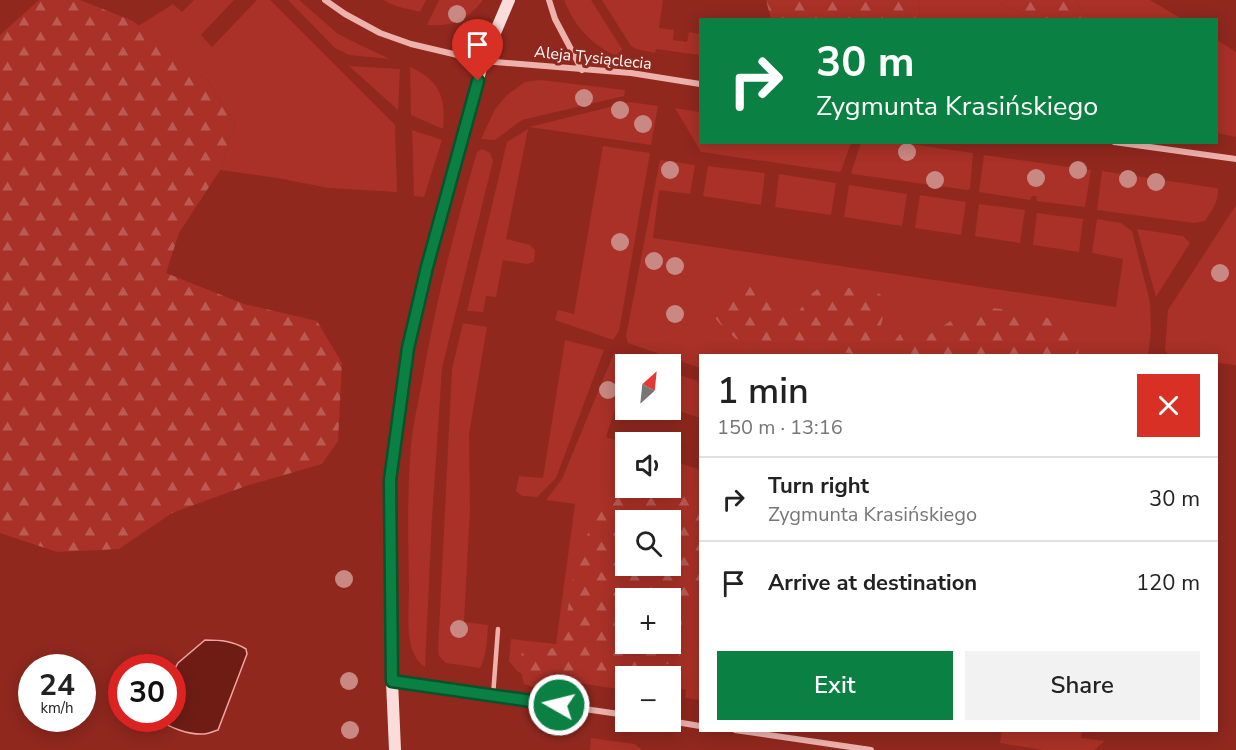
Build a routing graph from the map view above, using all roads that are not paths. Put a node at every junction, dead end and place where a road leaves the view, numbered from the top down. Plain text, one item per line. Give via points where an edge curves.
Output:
1 (325, 0) edge
2 (509, 0) edge
3 (549, 0) edge
4 (483, 61) junction
5 (582, 70) junction
6 (699, 84) edge
7 (1128, 144) edge
8 (1236, 159) edge
9 (498, 629) dead end
10 (392, 681) junction
11 (493, 696) junction
12 (615, 713) edge
13 (681, 723) edge
14 (699, 726) edge
15 (749, 732) edge
16 (395, 750) edge
17 (871, 750) edge

1 - 4 street, Aleja Tysiąclecia via 380,33
2 - 4 street
3 - 5 street
4 - 5 street, Aleja Tysiąclecia
4 - 10 street via 408,348 390,480
5 - 6 street, Aleja Tysiąclecia
7 - 8 street
9 - 11 lane
10 - 11 street
10 - 16 street
11 - 12 street
13 - 14 street
15 - 17 street

